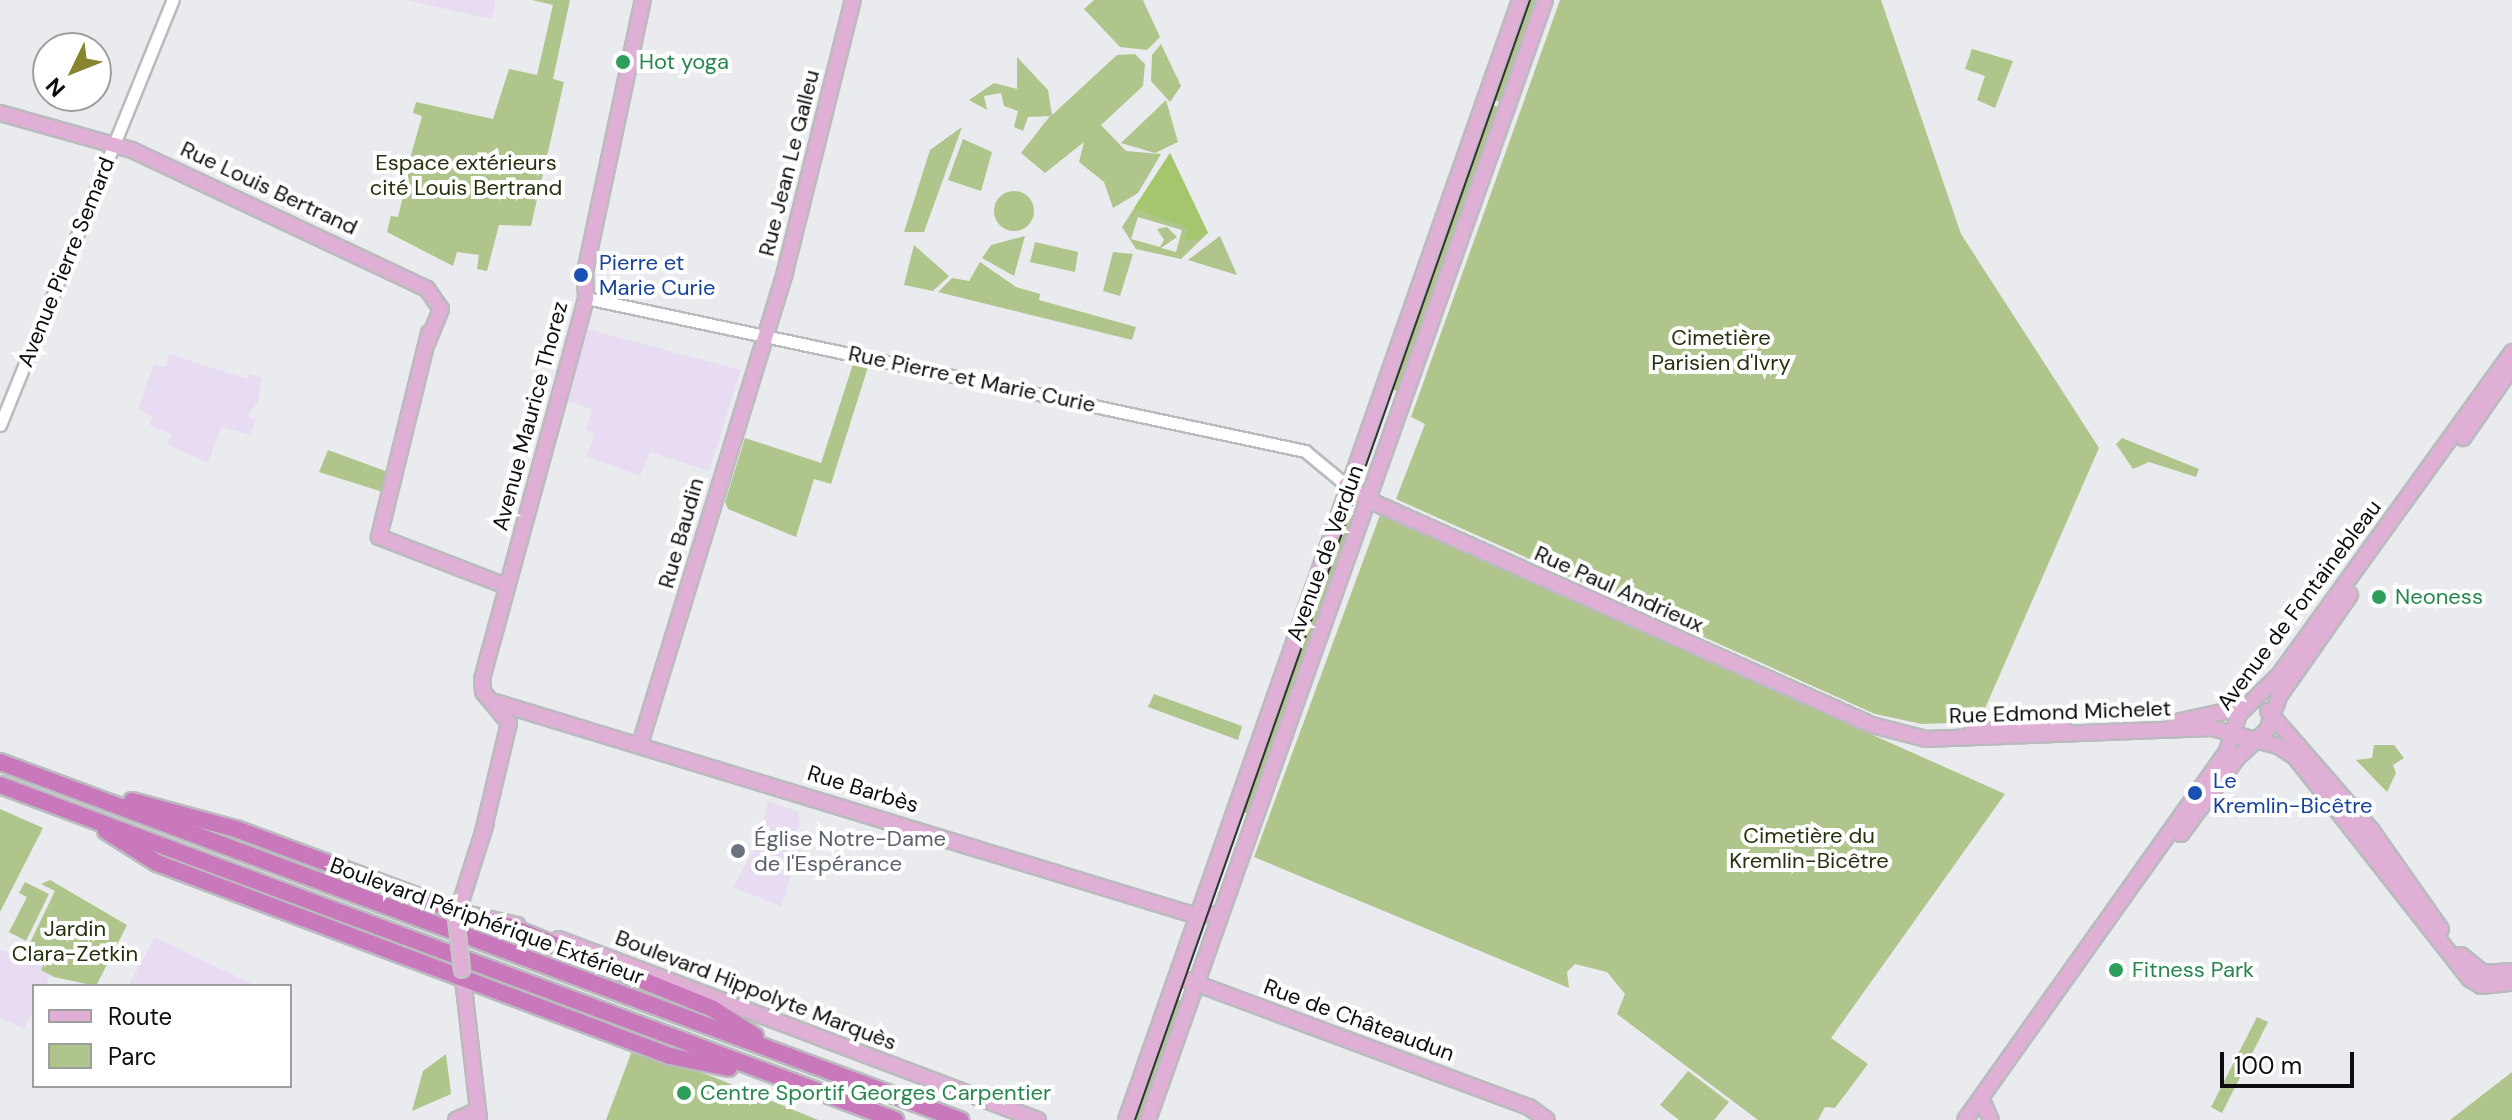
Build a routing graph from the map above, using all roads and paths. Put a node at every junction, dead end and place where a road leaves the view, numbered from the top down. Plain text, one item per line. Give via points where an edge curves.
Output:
1 (173, 0) edge
2 (643, 0) edge
3 (853, 0) edge
4 (1520, 0) edge
5 (1545, 0) edge
6 (0, 113) edge
7 (115, 143) junction
8 (586, 298) junction
9 (766, 335) junction
10 (2512, 352) edge
11 (2512, 369) edge
12 (0, 425) edge
13 (1346, 485) junction
14 (1368, 500) junction
15 (506, 586) junction
16 (494, 702) junction
17 (2245, 707) junction
18 (542, 715) junction
19 (1852, 716) joint
20 (2273, 717) junction
21 (2208, 722) junction
22 (2232, 732) junction
23 (2255, 742) junction
24 (640, 744) junction
25 (0, 762) edge
26 (0, 785) edge
27 (71, 787) junction
28 (2326, 802) junction
29 (74, 811) junction
30 (2347, 828) junction
31 (2372, 831) junction
32 (483, 832) junction
33 (2411, 885) junction
34 (1219, 914) junction
35 (456, 915) junction
36 (1194, 915) junction
37 (508, 926) junction
38 (2512, 971) edge
39 (462, 974) junction
40 (1175, 976) junction
41 (2489, 980) junction
42 (1194, 983) junction
43 (2512, 983) edge
44 (784, 1053) junction
45 (782, 1079) junction
46 (1983, 1111) edge
47 (478, 1115) edge
48 (456, 1120) edge
49 (895, 1120) edge
50 (960, 1120) edge
51 (1038, 1120) edge
52 (1126, 1120) edge
53 (1148, 1120) edge
54 (1547, 1120) edge
55 (1965, 1120) edge

1 - 7 street, Avenue Pierre Semard
2 - 8 main road, Avenue Maurice Thorez via 585,272
3 - 9 main road, Rue Jean Le Galleu
4 - 13 main road, Avenue de Verdun
5 - 14 main road, Avenue de Verdun
6 - 7 main road, Rue Louis Bertrand
7 - 12 street, Avenue Pierre Semard
7 - 15 main road, Rue Louis Bertrand via 403,278 440,302 379,537 386,544
8 - 9 street, Rue Pierre et Marie Curie
8 - 15 main road, Avenue Maurice Thorez
9 - 13 street, Rue Pierre et Marie Curie via 1305,451
9 - 24 main road, Rue Baudin
10 - 17 main road, Avenue de Fontainebleau via 2280,674
11 - 20 main road, Avenue de Fontainebleau via 2280,695
13 - 14 main road, Rue Paul Andrieux
13 - 36 main road, Avenue de Verdun
14 - 19 main road, Rue Paul Andrieux
14 - 34 main road, Avenue de Verdun
15 - 16 main road, Avenue Maurice Thorez via 482,682
16 - 18 main road, Rue Barbès
16 - 32 main road, Avenue Maurice Thorez via 509,723
17 - 20 main road via 2259,705
17 - 21 main road, Rue Edmond Michelet
17 - 22 main road, Avenue de Fontainebleau
18 - 24 main road, Rue Barbès
18 - 32 main road, Avenue Maurice Thorez via 516,731
19 - 21 main road, Rue Edmond Michelet via 1912,734 2094,736
20 - 23 main road, Avenue de Fontainebleau
20 - 31 main road
21 - 22 main road, Rue Edmond Michelet
22 - 23 main road, Rue Edmond Michelet
22 - 46 main road, Avenue de Fontainebleau via 2227,751
23 - 28 main road, Rue Edmond Michelet via 2295,757
23 - 46 main road, Avenue de Fontainebleau via 2163,857
24 - 36 main road, Rue Barbès
25 - 27 highway, Boulevard Périphérique Extérieur
26 - 29 highway
27 - 35 highway via 207,819
27 - 44 highway, Boulevard Périphérique Extérieur
28 - 30 main road
28 - 31 main road via 2354,826
29 - 39 highway via 157,863
29 - 45 highway
30 - 33 main road via 2372,844
30 - 41 main road via 2470,979
31 - 33 main road
32 - 35 main road, Avenue Maurice Thorez
33 - 41 main road via 2465,960
34 - 36 main road, Rue Barbès
34 - 42 main road, Avenue de Verdun
35 - 37 main road, Boulevard Hippolyte Marquès
35 - 39 main road, bridge
36 - 40 main road, Avenue de Verdun
37 - 44 highway via 713,1009
37 - 51 main road, Boulevard Hippolyte Marquès via 521,924
38 - 41 main road
39 - 45 highway via 670,1056
39 - 47 main road
40 - 42 main road, Rue de Châteaudun
40 - 52 main road, Avenue de Verdun
41 - 43 main road
42 - 53 main road, Avenue de Verdun
42 - 54 main road, Rue de Châteaudun via 1529,1107
44 - 50 highway, Boulevard Périphérique Extérieur
45 - 49 highway
46 - 55 main road, Avenue de Fontainebleau
47 - 48 main road

